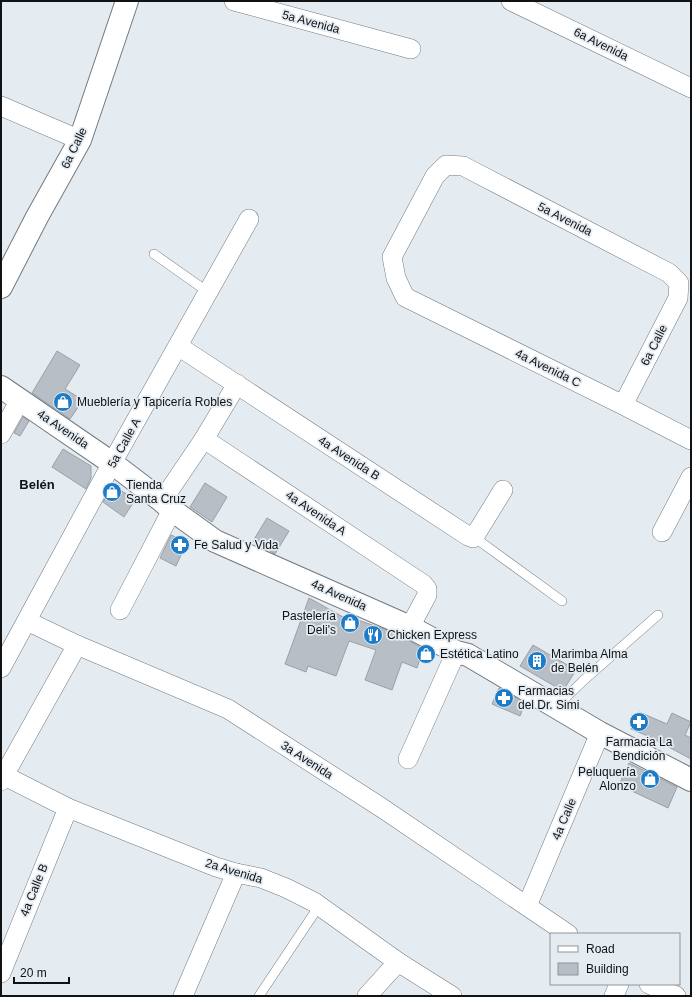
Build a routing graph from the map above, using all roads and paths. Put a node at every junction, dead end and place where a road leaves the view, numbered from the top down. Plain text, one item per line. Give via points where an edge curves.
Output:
1 (127, 1) edge
2 (234, 1) edge
3 (511, 1) edge
4 (411, 49) dead end
5 (691, 88) edge
6 (1, 106) edge
7 (80, 140) junction
8 (249, 219) dead end
9 (154, 254) dead end
10 (679, 283) joint
11 (1, 287) edge
12 (208, 292) junction
13 (405, 297) joint
14 (178, 346) junction
15 (237, 384) junction
16 (1, 387) edge
17 (20, 400) junction
18 (623, 405) junction
19 (1, 434) edge
20 (204, 439) junction
21 (691, 440) edge
22 (112, 462) junction
23 (691, 477) edge
24 (503, 490) dead end
25 (167, 506) junction
26 (662, 532) dead end
27 (473, 538) junction
28 (562, 601) dead end
29 (120, 610) dead end
30 (658, 615) dead end
31 (27, 621) junction
32 (410, 627) junction
33 (77, 646) junction
34 (456, 652) junction
35 (1, 668) edge
36 (556, 706) junction
37 (600, 732) junction
38 (408, 759) dead end
39 (2, 777) edge
40 (691, 780) edge
41 (68, 808) junction
42 (236, 873) junction
43 (319, 906) junction
44 (527, 906) junction
45 (567, 933) edge
46 (398, 962) junction
47 (1, 973) edge
48 (619, 985) edge
49 (651, 985) edge
50 (691, 994) edge
51 (183, 996) edge
52 (260, 996) edge
53 (367, 996) edge
54 (452, 996) edge
55 (614, 996) edge
56 (676, 996) edge
57 (689, 996) edge

1 - 7 street, 6a Calle
2 - 4 street, 5a Avenida
3 - 5 street, 6a Avenida
6 - 7 street
7 - 11 street, 6a Calle
8 - 12 street, 5a Calle A
9 - 12 lane
10 - 13 street, 5a Avenida via 669,273 463,166 446,165 435,176 392,257 396,278
10 - 18 street, 6a Calle via 678,298
12 - 14 street, 5a Calle A
13 - 18 street, 4a Avenida C
14 - 15 street, 4a Avenida B
14 - 22 street, 5a Calle A
15 - 20 street
15 - 27 street, 4a Avenida B
16 - 17 street, 4a Avenida
17 - 19 street
17 - 22 street, 4a Avenida
18 - 21 street, 4a Avenida C
20 - 25 street
20 - 32 street, 4a Avenida A via 423,584 427,589 427,595
22 - 25 street, 4a Avenida
22 - 31 street, 5a Calle A
23 - 26 street
24 - 27 street
25 - 29 street
25 - 32 street, 4a Avenida via 215,541
27 - 28 lane
30 - 36 lane
31 - 33 street, 3a Avenida
31 - 35 street, 5a Calle A
32 - 34 street, 4a Avenida
33 - 39 street
33 - 44 street, 3a Avenida via 228,709 388,812
34 - 36 street, 4a Avenida via 468,654
34 - 38 street
36 - 37 street, 4a Avenida
37 - 40 street, 4a Avenida
37 - 44 street, 4a Calle
39 - 41 street, 2a Avenida
41 - 42 street, 2a Avenida
41 - 47 street, 4a Calle B
42 - 43 street, 2a Avenida via 261,878
42 - 51 street
43 - 46 street, 2a Avenida
43 - 52 lane
44 - 45 street, 3a Avenida
46 - 53 street
46 - 54 street, 2a Avenida
48 - 55 street
49 - 56 street
50 - 57 street

